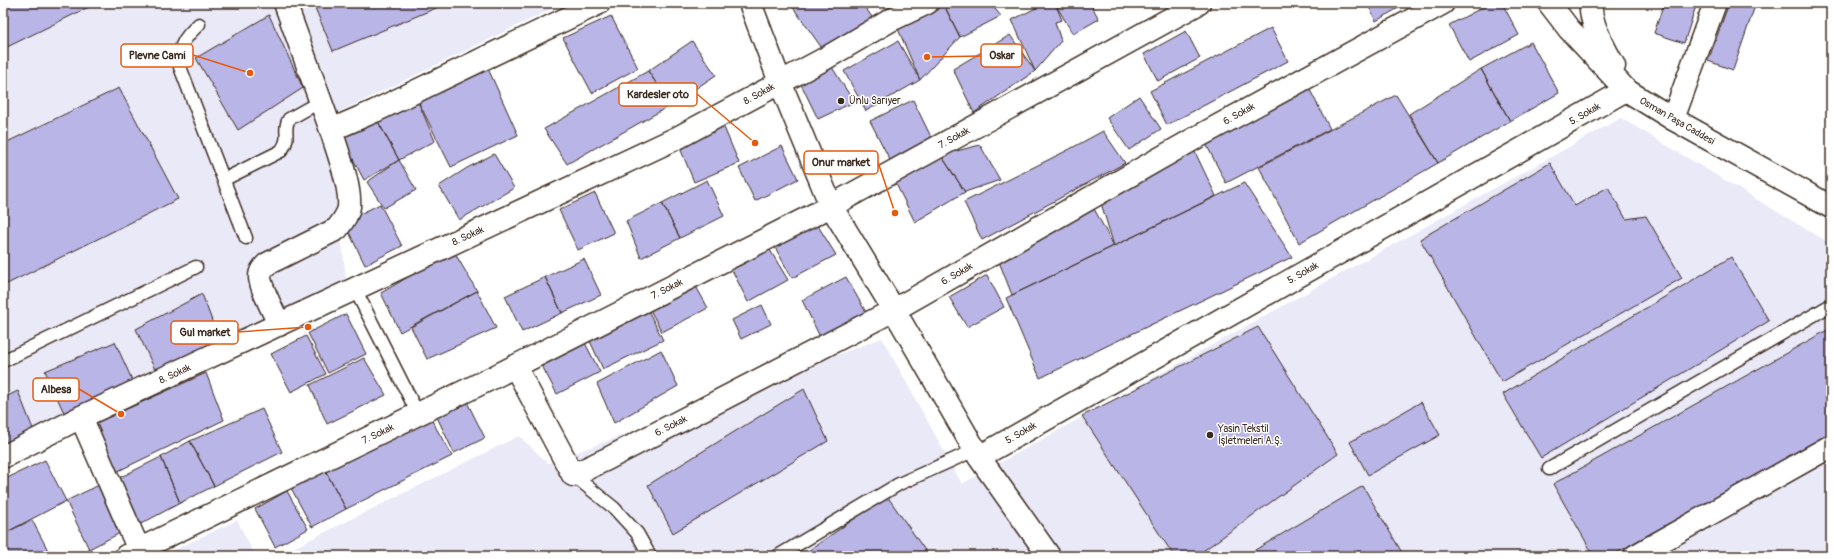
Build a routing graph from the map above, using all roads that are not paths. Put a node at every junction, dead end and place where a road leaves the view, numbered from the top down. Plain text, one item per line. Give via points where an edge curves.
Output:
1 (285, 3) edge
2 (599, 3) edge
3 (750, 3) edge
4 (927, 3) edge
5 (1199, 3) edge
6 (1443, 3) edge
7 (1549, 3) edge
8 (1591, 3) edge
9 (1715, 3) edge
10 (199, 24) dead end
11 (780, 82) junction
12 (1626, 90) junction
13 (321, 101) junction
14 (1673, 119) junction
15 (331, 130) junction
16 (225, 179) junction
17 (831, 206) junction
18 (1831, 207) edge
19 (246, 238) dead end
20 (196, 267) dead end
21 (355, 289) junction
22 (1831, 305) edge
23 (894, 310) junction
24 (279, 324) junction
25 (3, 361) edge
26 (515, 366) junction
27 (418, 414) junction
28 (81, 418) junction
29 (1831, 446) edge
30 (977, 453) junction
31 (3, 457) edge
32 (1549, 469) dead end
33 (573, 474) junction
34 (133, 553) edge
35 (650, 556) edge
36 (778, 556) edge
37 (1049, 556) edge
38 (1635, 556) edge

1 - 13 street
2 - 15 street
3 - 11 street
4 - 11 street, 8. Sokak via 891,20
5 - 17 street, 7. Sokak
6 - 23 street, 6. Sokak via 1192,140
7 - 12 street, Osman Paşa Caddesi via 1569,29
8 - 12 street via 1599,37
9 - 14 street
10 - 16 lane via 189,33 180,48 180,67
11 - 17 street
11 - 21 street, 8. Sokak via 679,137
12 - 14 street, Osman Paşa Caddesi
12 - 30 street, 5. Sokak
13 - 15 street
13 - 16 lane via 289,118 286,127 288,138 281,151
14 - 18 street, Osman Paşa Caddesi
15 - 24 street via 349,196 349,208 337,229 263,267 260,281
16 - 19 lane
17 - 23 street
17 - 26 street, 7. Sokak
20 - 25 lane
21 - 24 street, 8. Sokak
21 - 27 lane
22 - 32 lane
23 - 30 street
23 - 33 street, 6. Sokak via 607,459
24 - 28 street, 8. Sokak
26 - 27 street, 7. Sokak
26 - 33 street
27 - 34 street, 7. Sokak
28 - 31 street, 8. Sokak
28 - 34 street
29 - 38 street
30 - 36 lane via 899,484
30 - 37 street
33 - 35 lane via 614,508 637,533

